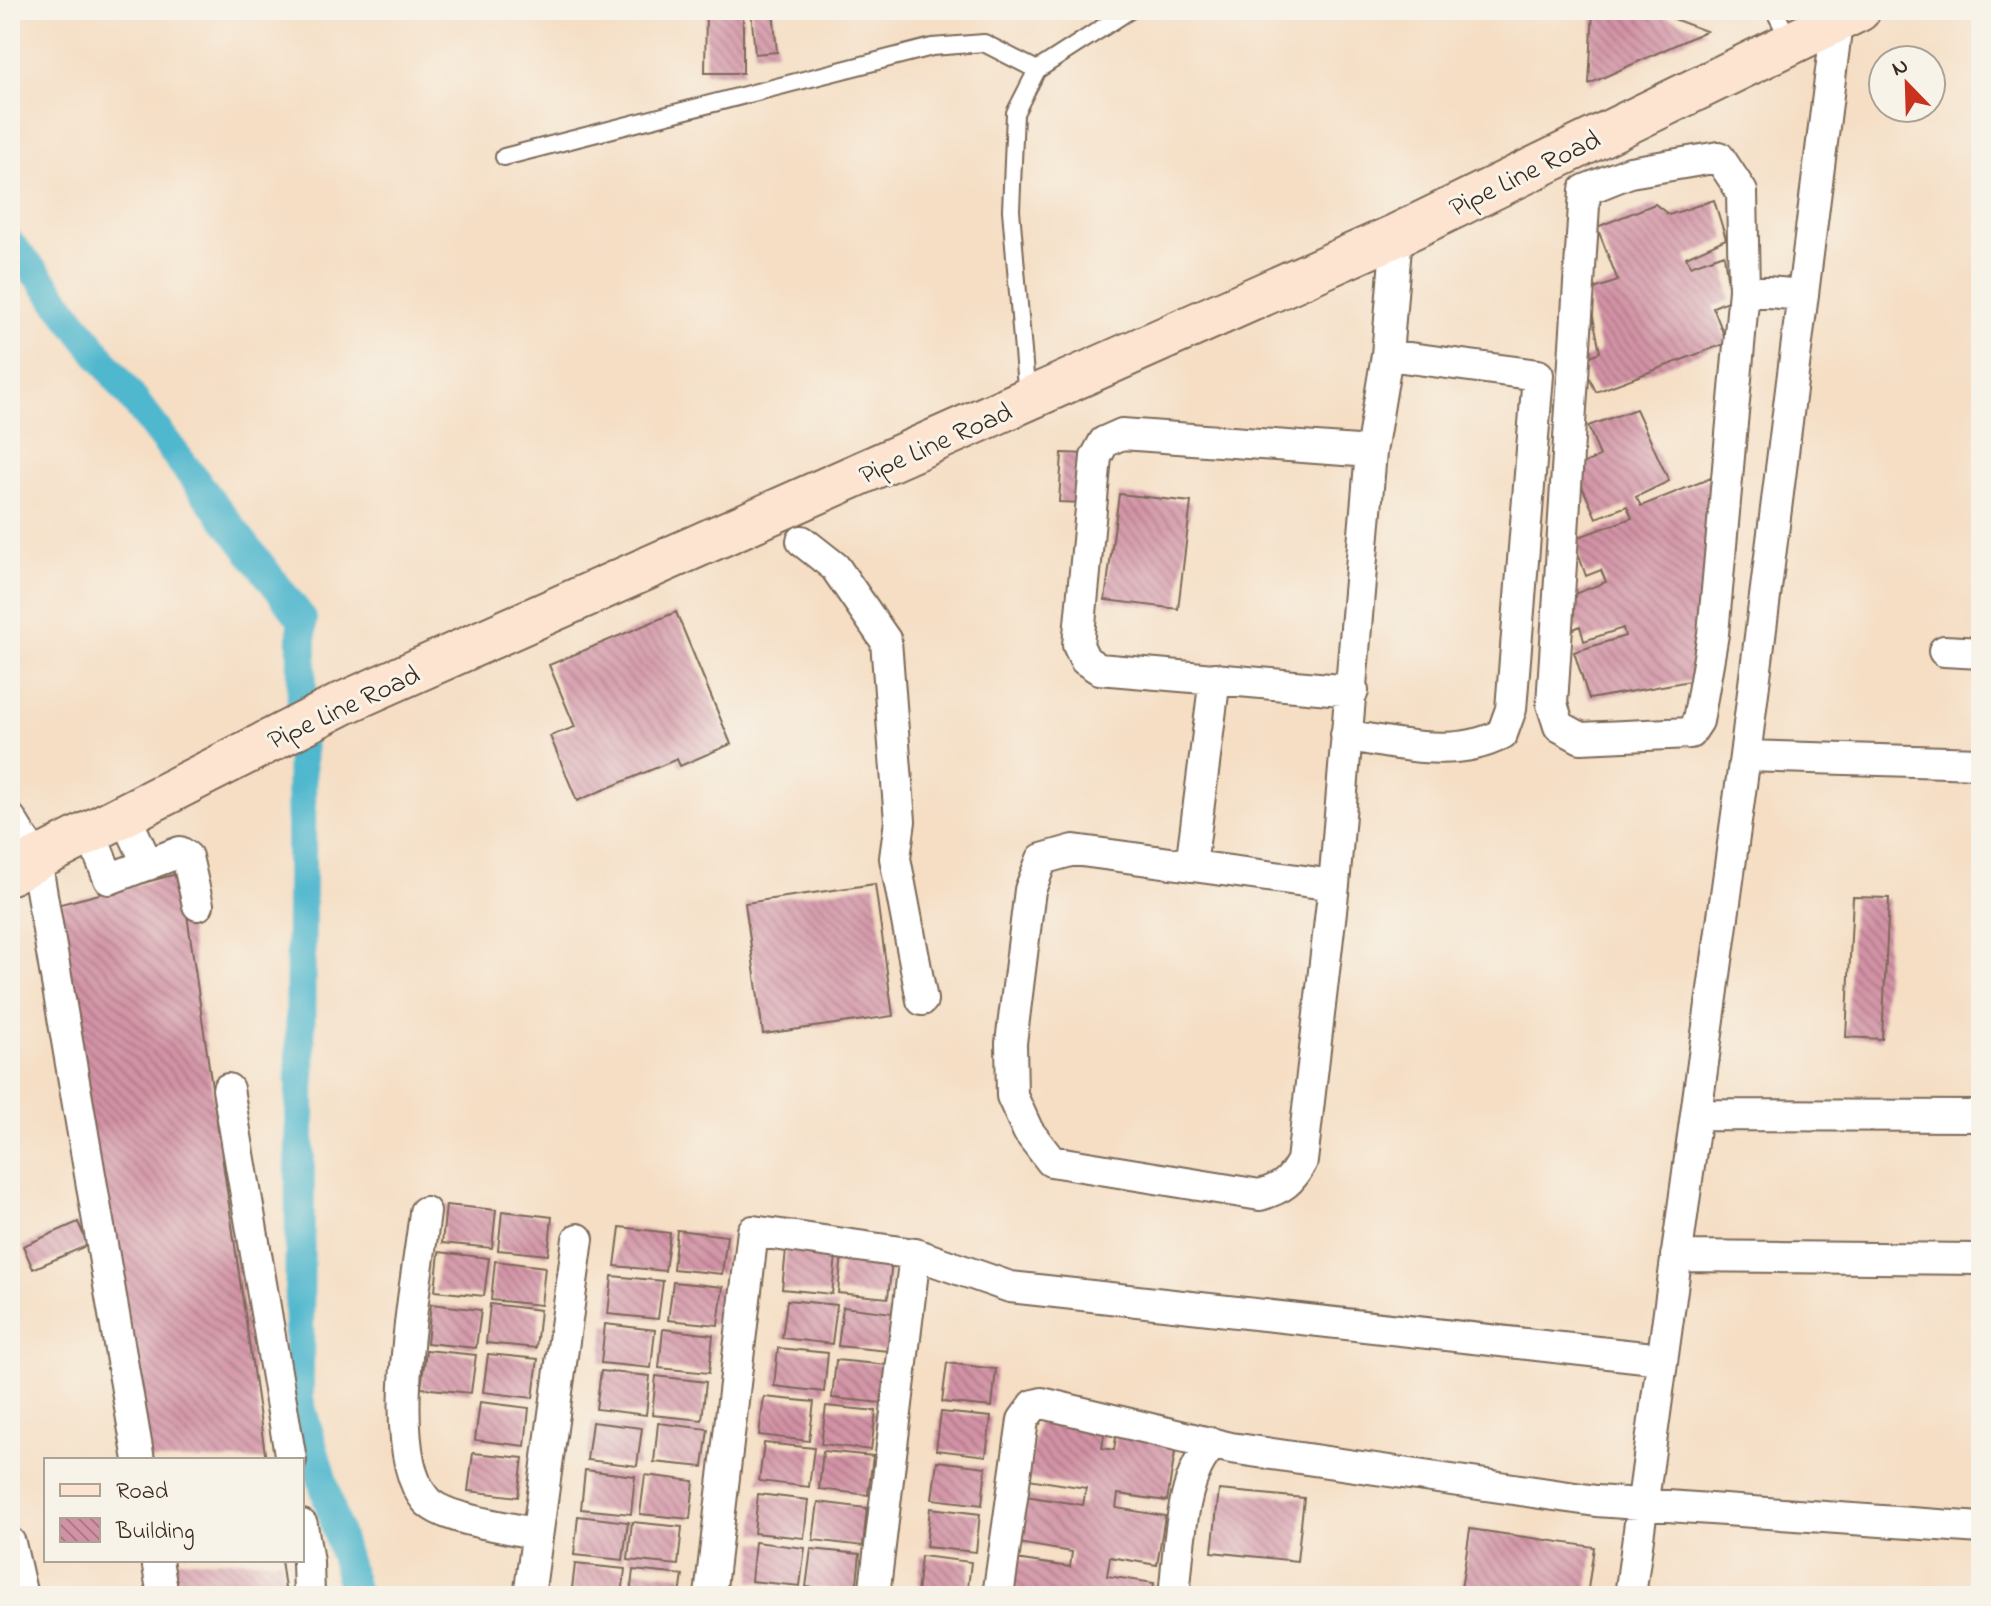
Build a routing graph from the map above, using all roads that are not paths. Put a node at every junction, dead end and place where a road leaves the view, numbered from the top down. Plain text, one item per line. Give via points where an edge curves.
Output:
1 (1130, 10) edge
2 (1848, 17) edge
3 (1783, 27) edge
4 (1037, 70) junction
5 (504, 157) dead end
6 (1397, 235) junction
7 (1744, 290) junction
8 (1803, 295) junction
9 (1387, 355) junction
10 (1028, 401) junction
11 (1371, 452) junction
12 (785, 528) junction
13 (1713, 634) junction
14 (1759, 641) junction
15 (1944, 651) dead end
16 (1981, 653) edge
17 (1215, 678) junction
18 (1353, 691) junction
19 (1346, 735) junction
20 (1745, 756) junction
21 (1981, 763) edge
22 (10, 818) edge
23 (107, 822) junction
24 (148, 865) junction
25 (23, 866) edge
26 (1191, 866) junction
27 (1334, 885) junction
28 (198, 905) dead end
29 (922, 1000) dead end
30 (228, 1089) dead end
31 (1696, 1115) junction
32 (1981, 1116) edge
33 (425, 1212) dead end
34 (578, 1239) dead end
35 (915, 1254) junction
36 (1676, 1256) junction
37 (1981, 1259) edge
38 (1662, 1359) junction
39 (1214, 1444) junction
40 (139, 1458) edge
41 (291, 1458) edge
42 (1642, 1506) junction
43 (1981, 1528) edge
44 (537, 1534) junction
45 (304, 1537) edge
46 (10, 1543) edge
47 (157, 1562) edge
48 (22, 1596) edge
49 (163, 1596) edge
50 (309, 1596) edge
51 (529, 1596) edge
52 (710, 1596) edge
53 (874, 1596) edge
54 (998, 1596) edge
55 (1174, 1596) edge
56 (1630, 1596) edge

1 - 4 lane
2 - 3 street, Pipe Line Road
2 - 8 street
3 - 6 street, Pipe Line Road
4 - 5 lane via 984,43 932,47
4 - 10 lane via 1015,113 1011,210
6 - 9 street
6 - 10 street, Pipe Line Road
7 - 8 street
7 - 13 street
7 - 13 street via 1742,192 1719,157 1630,172 1585,190 1552,704 1559,726 1581,738 1690,733 1698,721
8 - 14 street
9 - 11 street
9 - 19 street via 1538,375 1511,709 1502,734 1482,745 1428,746
10 - 12 street, Pipe Line Road
11 - 17 street via 1122,434 1104,442 1096,457 1079,630 1085,660 1099,669
11 - 18 street
12 - 23 street, Pipe Line Road via 344,703
12 - 29 street via 835,567 886,641 900,821 895,858
13 - 14 street
14 - 20 street
15 - 16 street
17 - 18 street
17 - 26 street
18 - 19 street
19 - 27 street
20 - 21 street
20 - 31 street
22 - 25 street
23 - 24 street
23 - 24 street via 109,879
23 - 25 street, Pipe Line Road
24 - 28 street via 180,852 187,857
25 - 40 street
26 - 27 street
26 - 27 street via 1074,850 1042,859 1030,890 1011,1043 1012,1096 1028,1131 1051,1161 1260,1195 1292,1181 1302,1161
30 - 41 street
31 - 32 street
31 - 36 street
33 - 44 street via 402,1410 417,1484 440,1511
34 - 44 street
35 - 38 street via 1010,1287
35 - 52 street via 753,1231
35 - 53 street
36 - 37 street
36 - 38 street
38 - 42 street
39 - 42 street
39 - 54 street via 1171,1430 1034,1405 1023,1420
39 - 55 street via 1201,1454 1186,1502
42 - 43 street
42 - 56 street
44 - 51 street
45 - 50 street
46 - 48 street
47 - 49 street

